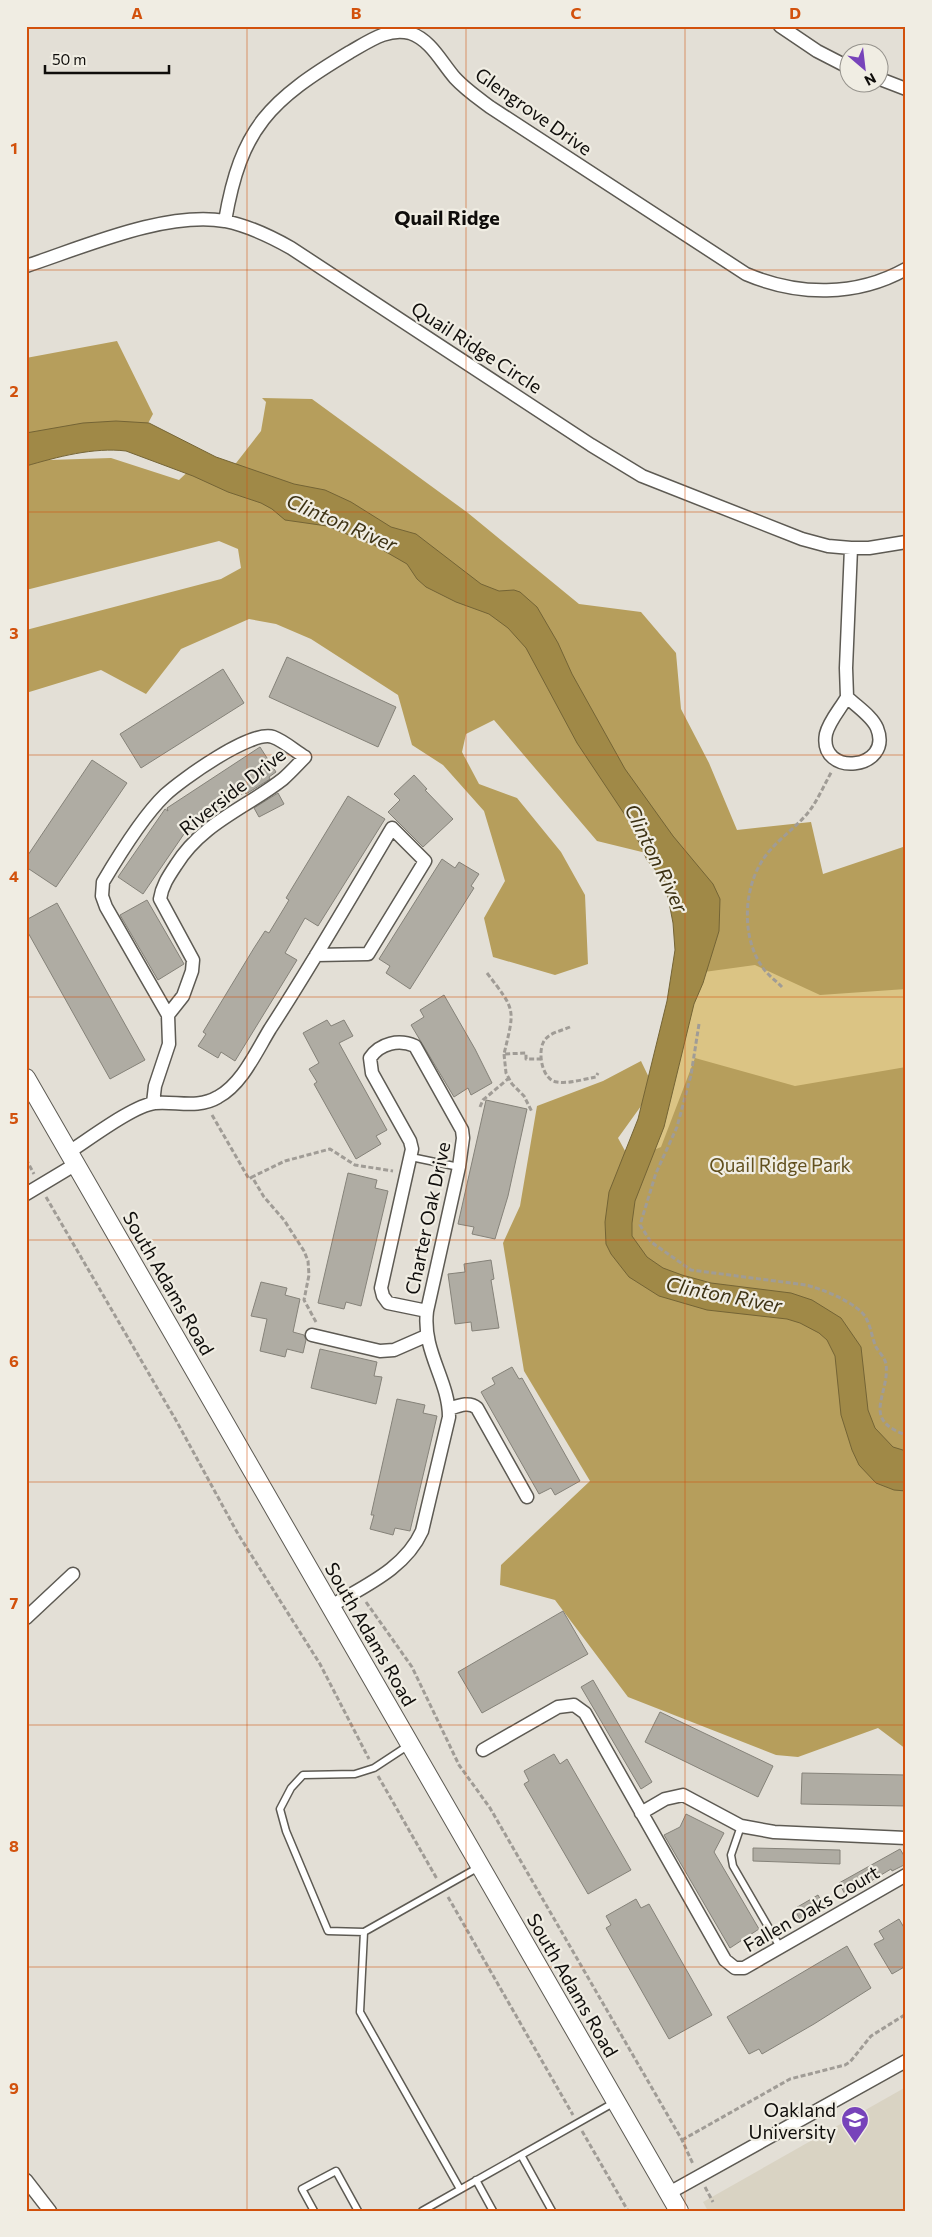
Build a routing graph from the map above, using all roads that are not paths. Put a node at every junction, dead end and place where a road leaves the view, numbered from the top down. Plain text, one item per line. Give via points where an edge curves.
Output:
1 (780, 26) edge
2 (840, 63) edge
3 (890, 83) edge
4 (906, 89) edge
5 (225, 221) junction
6 (26, 266) edge
7 (906, 269) edge
8 (906, 542) edge
9 (851, 548) junction
10 (847, 697) junction
11 (316, 955) junction
12 (168, 1015) junction
13 (26, 1078) edge
14 (153, 1103) junction
15 (73, 1158) junction
16 (411, 1158) junction
17 (460, 1167) junction
18 (26, 1194) edge
19 (427, 1310) junction
20 (319, 1336) road end
21 (426, 1336) junction
22 (449, 1409) junction
23 (527, 1497) dead end
24 (73, 1574) dead end
25 (331, 1606) junction
26 (26, 1618) edge
27 (409, 1745) junction
28 (484, 1750) dead end
29 (641, 1813) junction
30 (741, 1826) junction
31 (906, 1838) edge
32 (479, 1867) junction
33 (906, 1875) edge
34 (364, 1932) junction
35 (780, 1947) junction
36 (906, 2061) edge
37 (616, 2102) junction
38 (521, 2155) junction
39 (26, 2180) edge
40 (476, 2180) junction
41 (460, 2189) junction
42 (669, 2193) junction
43 (434, 2208) edge
44 (50, 2211) edge
45 (314, 2211) edge
46 (358, 2211) edge
47 (422, 2211) edge
48 (494, 2211) edge
49 (552, 2211) edge
50 (678, 2211) edge

1 - 2 street
3 - 4 street
5 - 6 street, Quail Ridge Circle via 195,219 162,223
5 - 7 street, Glengrove Drive via 231,184 243,153 258,125 278,102 309,77 380,36 393,32 408,33 422,39 455,78 490,107 746,274 777,285 827,291 864,285
5 - 9 street, Quail Ridge Circle via 249,227 291,248 642,476 802,539
8 - 9 street, Quail Ridge Circle
9 - 10 street
10 - 10 street via 876,728 878,745 874,753 860,763 841,762 830,752 826,736 828,727
11 - 11 street via 337,921 392,828 425,861 368,954
11 - 14 street via 229,1089 217,1098 196,1104
12 - 12 street, Riverside Drive via 183,996 193,960 160,899 162,885 198,836 283,778 305,757 272,736 240,743 165,795 103,882 102,896 106,907
12 - 14 street, Riverside Drive via 168,1044
13 - 15 main road, South Adams Road
14 - 15 street via 133,1112
15 - 18 street via 41,1186
15 - 25 main road, South Adams Road
16 - 17 lane
16 - 17 street, Charter Oak Drive via 410,1140 369,1064 374,1051 405,1042 415,1046 462,1130
16 - 19 street, Charter Oak Drive via 381,1288 388,1303
17 - 19 street, Charter Oak Drive
19 - 21 street, Charter Oak Drive
20 - 21 street via 380,1351 394,1350
21 - 22 street, Charter Oak Drive
22 - 23 street via 467,1404 477,1408
22 - 25 street, Charter Oak Drive via 427,1511 416,1543 403,1560
24 - 26 street
25 - 27 main road, South Adams Road
27 - 32 main road, South Adams Road
27 - 34 lane via 374,1768 355,1774 303,1775 291,1788 280,1810 328,1931
28 - 29 street, Fallen Oaks Court via 558,1707 574,1705 585,1713
29 - 30 street, Fallen Oaks Court via 665,1799 683,1795
29 - 35 street, Fallen Oaks Court via 725,1960 734,1968 744,1968
30 - 31 street, Fallen Oaks Court via 774,1832
30 - 35 lane via 731,1856 733,1866
32 - 34 lane
32 - 37 main road, South Adams Road
33 - 35 street, Fallen Oaks Court
34 - 41 lane via 360,2012
36 - 42 street
37 - 38 lane
37 - 42 main road, South Adams Road
38 - 40 lane
38 - 49 lane
39 - 44 street
40 - 41 lane
40 - 48 lane
41 - 43 lane
42 - 50 main road, South Adams Road
43 - 47 lane
45 - 46 lane via 302,2189 336,2171

